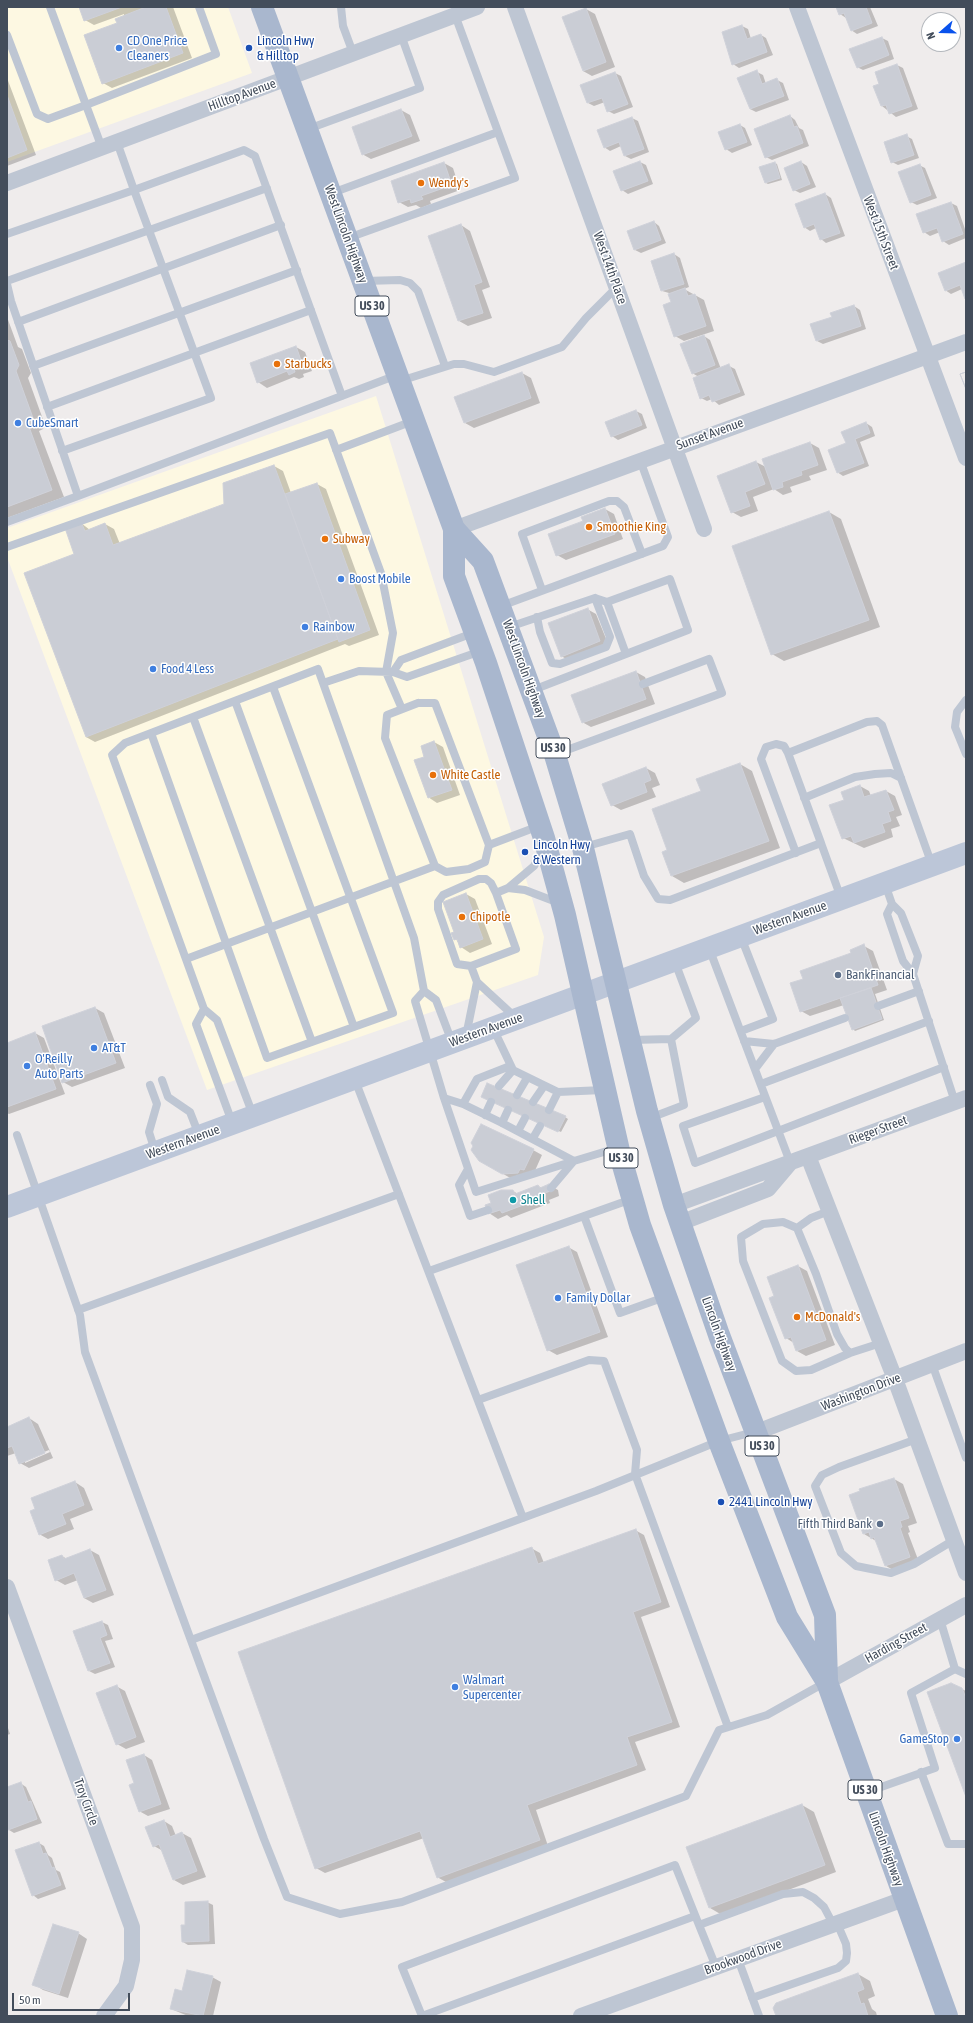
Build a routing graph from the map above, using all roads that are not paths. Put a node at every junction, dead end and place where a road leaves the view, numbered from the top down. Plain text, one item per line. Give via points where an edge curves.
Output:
1 (50, 7) edge
2 (199, 7) edge
3 (262, 7) edge
4 (341, 7) edge
5 (476, 7) edge
6 (515, 7) edge
7 (797, 7) edge
8 (455, 15) junction
9 (7, 35) edge
10 (401, 35) junction
11 (353, 53) junction
12 (288, 78) junction
13 (86, 105) junction
14 (307, 129) junction
15 (498, 132) junction
16 (117, 142) junction
17 (102, 148) junction
18 (7, 183) edge
19 (267, 188) junction
20 (134, 190) junction
21 (331, 194) junction
22 (281, 226) junction
23 (149, 230) junction
24 (7, 234) edge
25 (347, 238) junction
26 (164, 269) junction
27 (297, 270) junction
28 (7, 281) edge
29 (363, 281) junction
30 (7, 284) edge
31 (617, 288) junction
32 (311, 310) junction
33 (180, 313) junction
34 (18, 322) junction
35 (966, 342) edge
36 (195, 353) junction
37 (928, 356) junction
38 (33, 366) junction
39 (445, 366) junction
40 (398, 378) junction
41 (342, 396) junction
42 (48, 407) junction
43 (414, 421) junction
44 (674, 447) junction
45 (336, 450) junction
46 (62, 451) junction
47 (966, 458) edge
48 (640, 460) junction
49 (78, 496) junction
50 (7, 522) edge
51 (454, 529) junction
52 (704, 529) dead end
53 (7, 547) edge
54 (642, 554) junction
55 (542, 590) junction
56 (595, 598) junction
57 (607, 602) junction
58 (500, 606) junction
59 (537, 617) junction
60 (508, 627) junction
61 (478, 642) junction
62 (626, 654) junction
63 (390, 672) junction
64 (323, 683) junction
65 (643, 684) dead end
66 (273, 687) junction
67 (533, 690) junction
68 (966, 700) edge
69 (235, 701) junction
70 (402, 709) junction
71 (193, 717) junction
72 (151, 733) junction
73 (788, 752) junction
74 (966, 754) edge
75 (555, 755) junction
76 (901, 778) junction
77 (804, 798) junction
78 (543, 835) junction
79 (821, 843) junction
80 (489, 845) junction
81 (583, 848) junction
82 (796, 853) junction
83 (966, 853) edge
84 (436, 866) junction
85 (932, 866) junction
86 (394, 881) junction
87 (884, 883) junction
88 (508, 888) junction
89 (496, 893) junction
90 (352, 897) junction
91 (841, 899) junction
92 (562, 904) junction
93 (892, 904) junction
94 (312, 912) junction
95 (270, 928) junction
96 (740, 936) junction
97 (226, 944) junction
98 (709, 948) junction
99 (186, 959) junction
100 (674, 961) junction
101 (471, 966) junction
102 (913, 974) junction
103 (477, 982) junction
104 (617, 982) junction
105 (424, 991) junction
106 (919, 991) junction
107 (582, 994) junction
108 (878, 1006) dead end
109 (204, 1009) junction
110 (845, 1018) dead end
111 (517, 1019) junction
112 (929, 1021) junction
113 (354, 1027) junction
114 (492, 1028) junction
115 (740, 1031) junction
116 (671, 1039) junction
117 (459, 1040) junction
118 (630, 1040) junction
119 (744, 1041) junction
120 (312, 1042) junction
121 (774, 1044) junction
122 (430, 1050) junction
123 (944, 1067) junction
124 (512, 1068) junction
125 (755, 1069) junction
126 (355, 1078) junction
127 (527, 1078) junction
128 (162, 1080) dead end
129 (761, 1084) junction
130 (150, 1085) dead end
131 (499, 1086) dead end
132 (544, 1086) junction
133 (604, 1090) junction
134 (558, 1092) junction
135 (517, 1095) dead end
136 (765, 1097) junction
137 (444, 1098) junction
138 (961, 1100) edge
139 (491, 1102) dead end
140 (533, 1102) dead end
141 (463, 1104) junction
142 (508, 1110) dead end
143 (549, 1110) dead end
144 (485, 1115) junction
145 (253, 1116) junction
146 (525, 1118) dead end
147 (649, 1119) junction
148 (502, 1123) junction
149 (233, 1124) junction
150 (540, 1126) dead end
151 (518, 1131) junction
152 (778, 1132) junction
153 (17, 1135) dead end
154 (199, 1136) junction
155 (533, 1138) junction
156 (619, 1148) junction
157 (156, 1152) junction
158 (808, 1156) junction
159 (574, 1161) junction
160 (790, 1162) junction
161 (468, 1169) junction
162 (551, 1188) dead end
163 (399, 1194) junction
164 (39, 1195) junction
165 (633, 1199) junction
166 (7, 1207) edge
167 (488, 1210) dead end
168 (830, 1211) junction
169 (677, 1214) junction
170 (584, 1216) junction
171 (797, 1228) junction
172 (429, 1271) junction
173 (666, 1297) junction
174 (78, 1310) junction
175 (881, 1343) junction
176 (966, 1351) edge
177 (850, 1353) junction
178 (932, 1364) junction
179 (895, 1379) junction
180 (478, 1400) junction
181 (757, 1432) junction
182 (917, 1439) junction
183 (719, 1441) junction
184 (966, 1458) edge
185 (635, 1474) junction
186 (523, 1518) junction
187 (954, 1540) junction
188 (966, 1573) edge
189 (7, 1587) edge
190 (966, 1605) edge
191 (940, 1619) junction
192 (191, 1640) junction
193 (955, 1669) junction
194 (966, 1674) edge
195 (827, 1682) junction
196 (728, 1727) junction
197 (921, 1772) junction
198 (866, 1792) junction
199 (966, 1844) edge
200 (904, 1899) junction
201 (696, 1916) junction
202 (835, 1924) junction
203 (699, 1926) junction
204 (738, 1959) junction
205 (716, 1967) junction
206 (752, 1998) junction
207 (104, 2016) edge
208 (581, 2016) edge
209 (757, 2016) edge
210 (947, 2016) edge

1 - 13 lane
2 - 13 lane via 216,54
3 - 12 main road, West Lincoln Highway / US 30
4 - 11 lane via 343,26
5 - 8 street, Hilltop Avenue
6 - 31 street, West 14th Place
7 - 37 street, West 15th Street
8 - 10 street, Hilltop Avenue
8 - 15 lane
9 - 13 lane via 37,114 48,120
10 - 11 street, Hilltop Avenue
10 - 14 lane via 420,88
11 - 12 street, Hilltop Avenue
12 - 14 main road, West Lincoln Highway / US 30
12 - 16 street, Hilltop Avenue
13 - 17 lane
14 - 21 main road, West Lincoln Highway / US 30
15 - 21 lane
15 - 25 lane via 516,178
16 - 17 street, Hilltop Avenue
16 - 20 lane
17 - 18 street, Hilltop Avenue
19 - 20 lane via 255,156 244,150
19 - 22 lane
19 - 23 lane
20 - 23 lane
20 - 24 lane
21 - 25 main road, West Lincoln Highway / US 30
22 - 26 lane
22 - 27 lane
23 - 26 lane
23 - 28 lane
25 - 29 main road, West Lincoln Highway / US 30
26 - 33 lane
26 - 34 lane
27 - 32 lane
27 - 33 lane
29 - 39 lane via 400,280 410,283 418,291
29 - 40 main road, West Lincoln Highway / US 30
30 - 34 lane
31 - 39 lane via 586,318 562,347 494,372 464,364
31 - 44 street, West 14th Place
32 - 36 lane
32 - 41 lane
33 - 36 lane
33 - 38 lane
34 - 38 lane
35 - 37 street, Sunset Avenue
36 - 42 lane
36 - 46 lane via 211,398
37 - 44 street, Sunset Avenue
37 - 47 street, West 15th Street
38 - 42 lane
39 - 40 lane
40 - 41 lane
40 - 43 main road, West Lincoln Highway / US 30
41 - 49 lane
42 - 46 lane
43 - 45 lane
43 - 51 main road, West Lincoln Highway / US 30
44 - 48 street, Sunset Avenue
44 - 52 street, West 14th Place
45 - 53 lane via 330,433
45 - 63 lane via 381,573 393,633
46 - 49 lane
48 - 51 street, Sunset Avenue
48 - 54 lane via 668,537 663,546
49 - 50 lane
51 - 58 main road, West Lincoln Highway / US 30 via 484,561
51 - 61 main road, West Lincoln Highway / US 30 via 454,576
54 - 55 lane
54 - 55 lane via 624,507 617,501 609,501 522,534
55 - 58 lane
56 - 57 lane
56 - 59 lane
56 - 59 lane via 610,637 606,647 560,664 552,663
57 - 62 lane
57 - 62 lane via 670,579 688,630
58 - 60 main road, West Lincoln Highway / US 30
59 - 60 lane
60 - 67 main road, West Lincoln Highway / US 30
61 - 63 lane via 401,660
61 - 63 lane via 407,677
61 - 78 main road, West Lincoln Highway / US 30
62 - 67 lane
63 - 64 lane via 359,671
63 - 70 lane
64 - 66 lane via 318,669
64 - 86 lane
65 - 75 lane via 709,659 722,693
66 - 69 lane
66 - 90 lane
67 - 75 main road, West Lincoln Highway / US 30
68 - 74 lane via 956,712 955,727
69 - 71 lane
69 - 94 lane
70 - 80 lane via 418,703 435,703
70 - 84 lane via 387,715 385,738
71 - 72 lane
71 - 95 lane
72 - 97 lane
72 - 99 lane via 126,743 112,755
73 - 76 lane via 867,722 877,721 882,725
73 - 77 lane
73 - 82 lane via 784,746 776,744 766,747 760,759
75 - 81 main road, West Lincoln Highway / US 30
76 - 77 lane via 891,773 855,777
76 - 85 lane
77 - 79 lane
78 - 80 lane
78 - 88 lane via 534,866
78 - 92 main road, West Lincoln Highway / US 30
79 - 82 lane
79 - 91 lane
80 - 84 lane via 485,862 469,869 446,872
81 - 82 lane via 630,834 644,876 658,899 670,900
81 - 104 main road, West Lincoln Highway / US 30
83 - 85 main road, Western Avenue
84 - 86 lane
85 - 87 main road, Western Avenue
86 - 90 lane
86 - 105 lane via 414,938
87 - 91 main road, Western Avenue
87 - 93 lane
88 - 89 lane
88 - 92 lane via 525,890
89 - 101 lane via 516,948
89 - 101 lane via 492,883 486,879 479,879 443,895 438,902 438,909 457,964
90 - 94 lane
90 - 113 lane via 393,1013
91 - 96 main road, Western Avenue
92 - 107 main road, West Lincoln Highway / US 30
93 - 102 lane via 887,914 903,961
93 - 102 lane via 901,913 918,956
94 - 95 lane
94 - 113 lane
95 - 97 lane
95 - 120 lane
96 - 98 main road, Western Avenue
96 - 115 lane via 774,1019
97 - 99 lane
97 - 120 lane via 267,1058
98 - 100 main road, Western Avenue
98 - 115 lane
99 - 109 lane
100 - 104 main road, Western Avenue
100 - 116 lane via 696,1018
101 - 103 lane
102 - 106 lane
103 - 111 lane
103 - 117 lane
104 - 107 main road, Western Avenue
104 - 118 main road, Lincoln Highway / US 30
105 - 117 lane via 436,1000
105 - 122 lane via 415,1002
106 - 108 lane
106 - 112 lane
107 - 111 main road, Western Avenue
107 - 133 main road, Lincoln Highway / US 30
109 - 145 lane via 216,1020
109 - 149 lane via 196,1024
110 - 121 lane
111 - 114 main road, Western Avenue
112 - 123 lane
112 - 129 lane
113 - 120 lane
114 - 117 main road, Western Avenue
114 - 124 lane
115 - 119 lane
116 - 118 lane
116 - 147 lane via 684,1105
117 - 122 main road, Western Avenue
118 - 147 main road, Lincoln Highway / US 30
119 - 121 lane
119 - 125 lane
121 - 125 lane
122 - 126 main road, Western Avenue
122 - 137 lane
123 - 138 lane
123 - 152 lane
124 - 127 lane
124 - 131 lane
124 - 141 lane via 477,1079
125 - 129 lane
126 - 145 main road, Western Avenue
126 - 163 lane
127 - 132 lane
127 - 135 lane
128 - 154 lane via 168,1097 190,1112
129 - 136 lane
130 - 157 lane via 157,1104 149,1132
132 - 134 lane
132 - 140 lane
133 - 134 lane
133 - 156 main road, Lincoln Highway / US 30
134 - 143 lane
136 - 152 lane
136 - 152 lane via 683,1126 695,1163
137 - 141 lane
137 - 161 lane
138 - 158 street, Rieger Street
139 - 144 lane
141 - 144 lane
142 - 148 lane
144 - 148 lane
145 - 149 main road, Western Avenue
146 - 151 lane
147 - 169 main road, Lincoln Highway / US 30
148 - 151 lane
149 - 154 main road, Western Avenue
150 - 155 lane
151 - 155 lane
152 - 160 lane
153 - 164 lane
154 - 157 main road, Western Avenue
155 - 159 lane
156 - 159 lane
156 - 165 main road, Lincoln Highway / US 30
157 - 164 main road, Western Avenue
158 - 160 street, Rieger Street
158 - 168 street
159 - 161 lane via 476,1192
159 - 162 lane
160 - 169 street via 768,1189
161 - 167 lane via 459,1185 470,1216
163 - 172 lane
163 - 174 lane
164 - 166 main road, Western Avenue
164 - 174 lane
165 - 170 lane
165 - 173 main road, Lincoln Highway / US 30
168 - 171 lane via 811,1218
168 - 175 street
169 - 181 main road, Lincoln Highway / US 30 via 719,1335
170 - 172 lane
170 - 173 lane via 620,1313
171 - 177 lane via 837,1334
171 - 177 lane via 783,1222 763,1224 741,1237 743,1261 782,1361 796,1371 811,1370
172 - 180 lane
173 - 183 main road, Lincoln Highway / US 30
174 - 192 lane via 85,1352
175 - 177 lane
175 - 179 street
176 - 178 street, Washington Drive
178 - 179 street, Washington Drive
178 - 184 lane
179 - 181 street, Washington Drive
179 - 182 street
180 - 185 lane via 589,1360 604,1360 637,1450
180 - 186 lane
181 - 183 lane
181 - 195 main road, Lincoln Highway / US 30 via 825,1615
182 - 187 street
182 - 187 lane via 839,1467 822,1475 815,1486 841,1553 856,1566 891,1573 914,1564
183 - 185 lane
183 - 195 main road, Lincoln Highway / US 30 via 787,1617
185 - 186 lane via 596,1492
185 - 196 lane
186 - 192 lane
187 - 188 street
189 - 207 street, Troy Circle via 132,1927 132,1960 126,1986
190 - 191 street, Harding Street
191 - 193 lane
191 - 195 street, Harding Street
192 - 196 lane via 287,1897 340,1914 402,1902 686,1796 719,1730
193 - 194 lane
193 - 197 lane via 912,1693 935,1768
195 - 196 lane via 768,1715
195 - 198 main road, Lincoln Highway / US 30
197 - 198 lane
197 - 199 lane via 948,1844
198 - 200 main road, Lincoln Highway / US 30
200 - 202 street, Brookwood Drive
200 - 210 main road, Lincoln Highway / US 30
201 - 201 lane via 675,1865 402,1968 422,2016
201 - 203 lane
202 - 203 lane via 824,1907 803,1892 783,1894
202 - 204 street, Brookwood Drive
202 - 206 lane via 846,1944 846,1961 838,1968
203 - 205 lane
204 - 205 street, Brookwood Drive
204 - 206 lane
205 - 208 street, Brookwood Drive
206 - 209 lane

